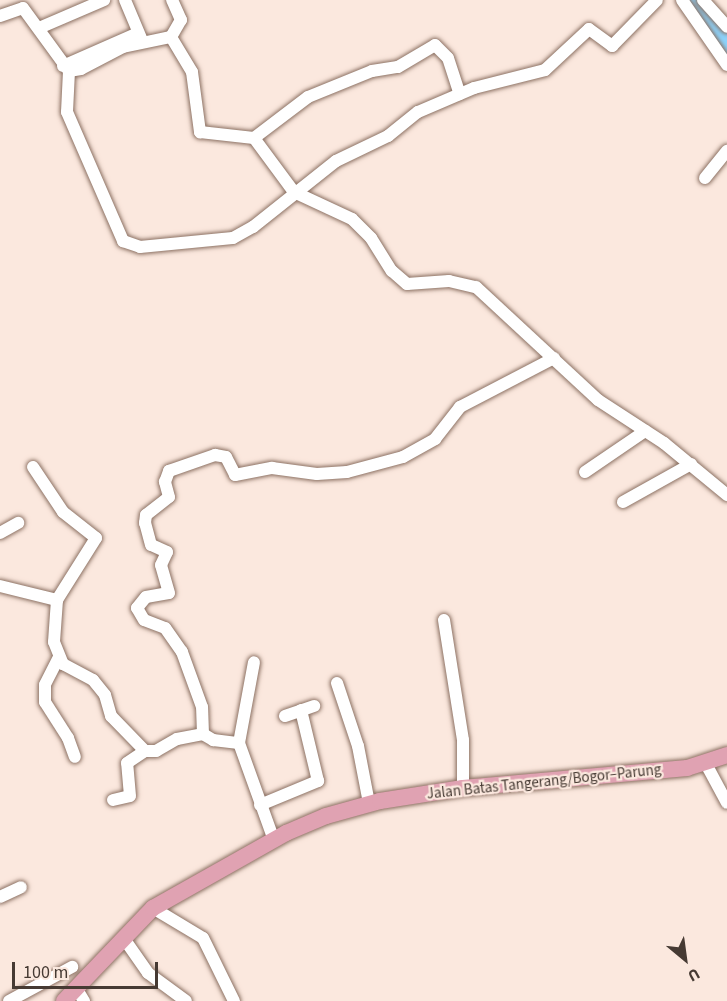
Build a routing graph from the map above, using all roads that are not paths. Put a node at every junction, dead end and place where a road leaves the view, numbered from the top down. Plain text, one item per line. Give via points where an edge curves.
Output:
1 (104, 0) edge
2 (124, 0) edge
3 (172, 0) edge
4 (657, 0) edge
5 (682, 0) edge
6 (703, 0) edge
7 (22, 4) edge
8 (0, 16) edge
9 (726, 24) edge
10 (39, 28) junction
11 (140, 37) junction
12 (171, 37) junction
13 (727, 65) edge
14 (66, 68) junction
15 (460, 94) junction
16 (254, 138) junction
17 (727, 151) edge
18 (705, 178) dead end
19 (294, 192) junction
20 (554, 358) junction
21 (645, 431) junction
22 (691, 464) junction
23 (33, 467) dead end
24 (585, 472) dead end
25 (727, 495) edge
26 (623, 502) dead end
27 (18, 522) dead end
28 (0, 532) edge
29 (0, 586) edge
30 (57, 600) junction
31 (444, 620) dead end
32 (58, 657) junction
33 (254, 662) dead end
34 (337, 683) dead end
35 (314, 706) dead end
36 (301, 710) junction
37 (285, 716) dead end
38 (203, 734) junction
39 (239, 743) junction
40 (145, 751) junction
41 (727, 755) edge
42 (75, 758) dead end
43 (706, 764) junction
44 (463, 788) junction
45 (113, 800) dead end
46 (369, 803) junction
47 (727, 803) edge
48 (260, 805) junction
49 (274, 840) junction
50 (21, 887) dead end
51 (0, 897) edge
52 (153, 908) junction
53 (125, 940) junction
54 (72, 967) dead end
55 (76, 998) edge
56 (14, 1000) edge
57 (186, 1001) edge
58 (234, 1001) edge

1 - 10 street
2 - 11 street
3 - 12 street via 181,20
4 - 15 street via 612,46 590,29 545,70
5 - 13 street
6 - 9 street
7 - 8 street
7 - 10 street
10 - 14 street
11 - 12 street
11 - 14 street
12 - 16 street via 181,48 194,79 198,130
14 - 19 street via 67,112 128,245 233,238
15 - 16 street via 448,58 435,45 399,67 372,71 308,97
15 - 19 street via 418,112 388,136 350,152
16 - 19 street
17 - 18 street
19 - 20 street via 352,219 367,233 392,271 407,284 449,281 476,287
20 - 21 street via 598,400
20 - 38 street via 460,407 435,439 402,457 347,472 317,474 272,468 235,475 226,457 216,455 169,471 165,482 170,497 146,518 151,545 166,552 161,566 169,593 143,598 137,608 144,620 165,628 182,652 202,708
21 - 22 street
21 - 24 street
22 - 25 street
22 - 26 street
23 - 30 street via 63,512 96,538
27 - 28 street
29 - 30 street
30 - 32 street via 54,634
31 - 44 street via 463,740
32 - 40 street via 69,669 93,680 105,695 111,716
32 - 42 street via 45,685 45,702 68,738
33 - 39 street
34 - 46 street via 358,746
35 - 36 street
36 - 37 street
36 - 48 street via 318,781
38 - 39 street via 213,741
38 - 40 street via 177,739 156,751
39 - 48 street
40 - 45 street via 127,763 130,796
41 - 43 main road, Jalan Batas Tangerang/Bogor–Parung
43 - 44 main road, Jalan Batas Tangerang/Bogor–Parung
43 - 47 street
44 - 46 main road, Jalan Batas Tangerang/Bogor–Parung
46 - 49 main road, Jalan Batas Tangerang/Bogor–Parung via 326,816
48 - 49 street
49 - 52 main road, Jalan Batas Tangerang/Bogor–Parung
50 - 51 street
52 - 53 main road, Jalan Batas Tangerang/Bogor–Parung
52 - 58 street via 204,938
53 - 55 main road, Jalan Batas Tangerang/Bogor–Parung
53 - 57 street via 148,973
54 - 56 street

